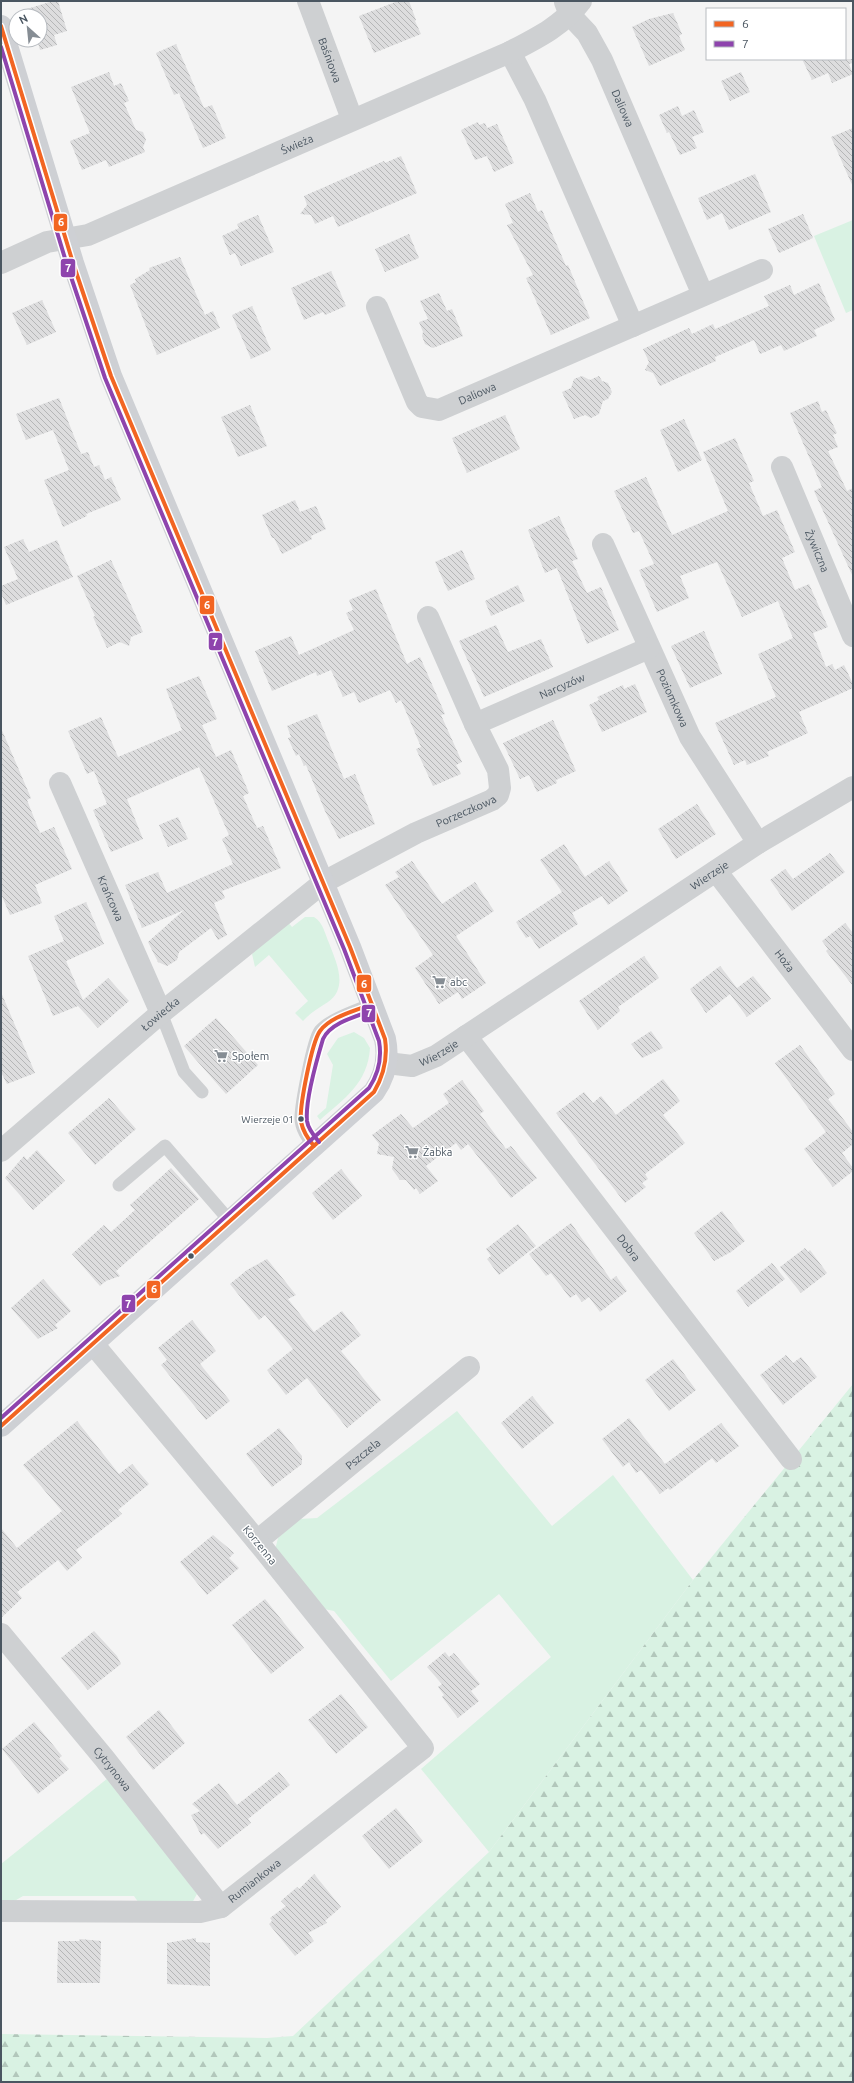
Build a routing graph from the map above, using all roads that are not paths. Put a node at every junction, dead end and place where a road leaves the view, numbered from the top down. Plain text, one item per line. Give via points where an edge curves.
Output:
1 (308, 1) edge
2 (572, 6) edge
3 (1, 26) edge
4 (510, 52) junction
5 (352, 119) junction
6 (66, 239) junction
7 (1, 263) edge
8 (762, 270) dead end
9 (704, 295) junction
10 (377, 307) dead end
11 (633, 326) junction
12 (782, 467) dead end
13 (602, 544) dead end
14 (428, 617) dead end
15 (853, 636) edge
16 (649, 648) junction
17 (475, 724) junction
18 (60, 783) dead end
19 (853, 787) edge
20 (758, 843) junction
21 (716, 871) junction
22 (324, 882) junction
23 (372, 1004) junction
24 (161, 1013) junction
25 (466, 1036) junction
26 (853, 1050) edge
27 (386, 1063) junction
28 (202, 1092) dead end
29 (5, 1140) edge
30 (314, 1146) junction
31 (119, 1185) dead end
32 (229, 1220) junction
33 (94, 1344) junction
34 (469, 1366) dead end
35 (1, 1426) edge
36 (791, 1459) dead end
37 (258, 1541) junction
38 (1, 1634) edge
39 (423, 1748) joint
40 (221, 1908) junction
41 (1, 1911) edge

1 - 5 street, Baśniowa
2 - 4 street, Świeża via 547,33
2 - 9 street, Daliowa via 602,60
3 - 6 street
4 - 5 street, Świeża
4 - 11 street via 534,100
5 - 6 street, Świeża via 88,235
6 - 7 street, Świeża via 47,242
6 - 22 street via 111,376
8 - 9 street, Daliowa
9 - 11 street, Daliowa
10 - 11 street, Daliowa via 417,402 422,407 439,410
12 - 15 street, Żywiczna
13 - 16 street, Poziomkowa
14 - 17 street, Porzeczkowa
16 - 17 street, Narcyzów
16 - 20 street, Poziomkowa via 690,737
17 - 22 street, Porzeczkowa via 498,770 498,795 416,833
18 - 24 street, Krańcowa
19 - 20 street, Wierzeje
20 - 21 street, Wierzeje
21 - 25 street, Wierzeje
21 - 26 street, Hoża
22 - 23 street
22 - 24 street, Łowiecka
23 - 27 street via 385,1039
23 - 30 lane via 328,1024 319,1032 312,1048 301,1119 305,1132
24 - 28 lane via 184,1072
24 - 29 street, Łowiecka
25 - 27 street, Wierzeje via 419,1064 412,1066
25 - 36 street, Dobra
27 - 30 street via 381,1083 374,1092
30 - 32 street
31 - 32 lane via 165,1146
32 - 33 street
33 - 35 street
33 - 37 street, Korzenna
34 - 37 street, Pszczela
37 - 39 street, Korzenna
38 - 40 street, Cytrynowa via 104,1758
39 - 40 street, Rumiankowa
40 - 41 street, Rumiankowa via 200,1912

